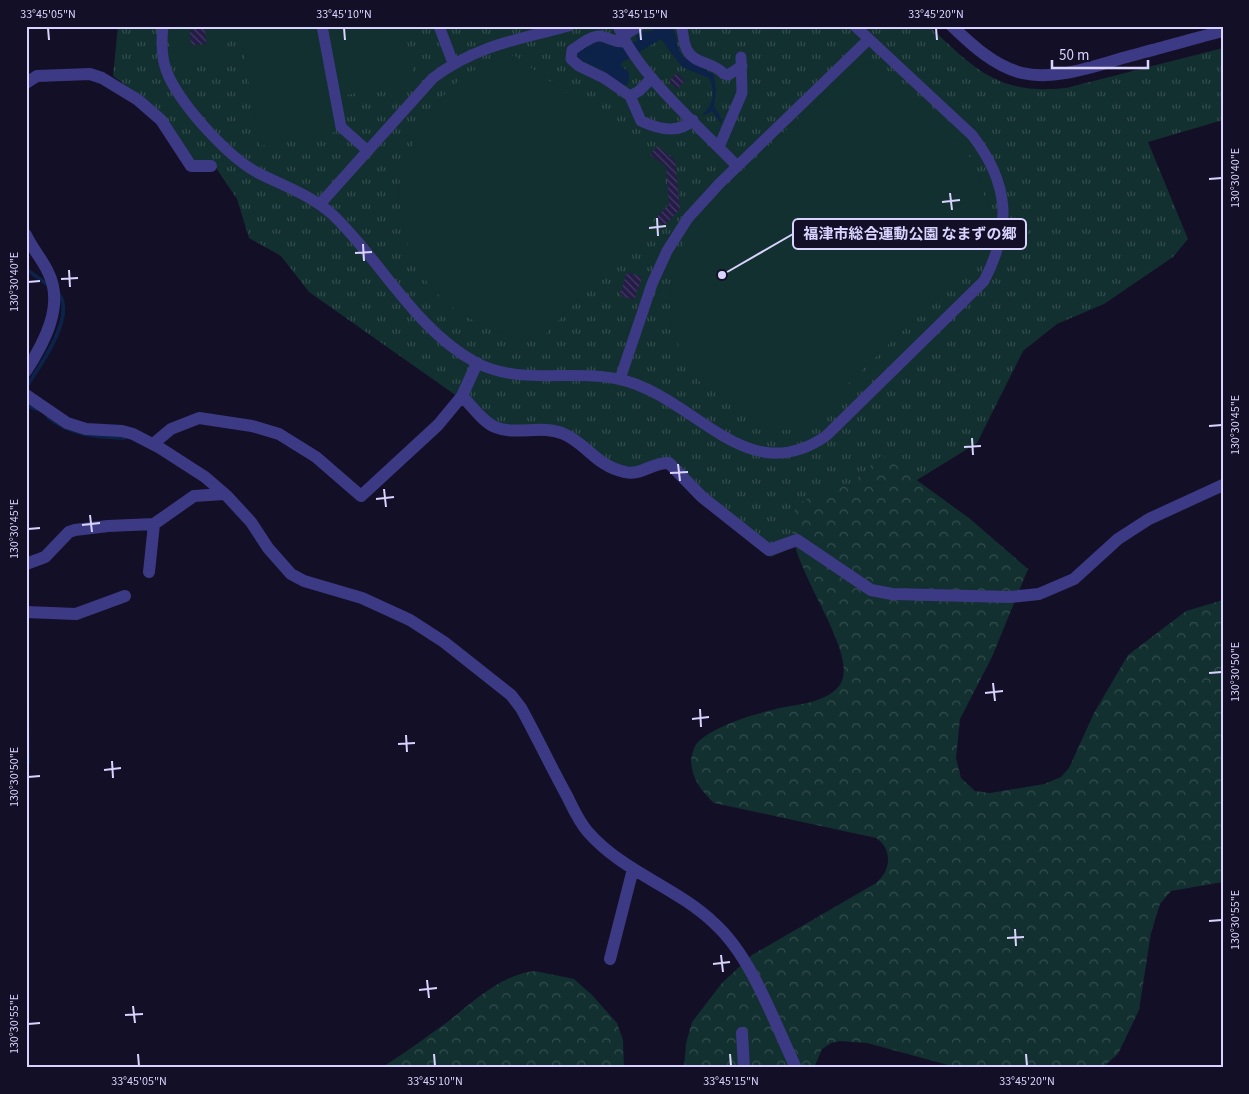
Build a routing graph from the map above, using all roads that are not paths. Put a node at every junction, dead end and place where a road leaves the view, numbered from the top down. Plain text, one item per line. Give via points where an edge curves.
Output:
1 (163, 26) edge
2 (322, 26) edge
3 (439, 26) edge
4 (569, 26) edge
5 (639, 26) edge
6 (681, 26) edge
7 (855, 26) edge
8 (952, 26) edge
9 (1223, 31) edge
10 (622, 35) edge
11 (869, 39) junction
12 (453, 63) junction
13 (652, 78) junction
14 (26, 83) edge
15 (630, 96) junction
16 (693, 120) junction
17 (719, 147) junction
18 (368, 151) junction
19 (211, 166) dead end
20 (737, 166) junction
21 (320, 204) junction
22 (26, 234) edge
23 (478, 363) junction
24 (26, 371) edge
25 (620, 379) junction
26 (26, 395) edge
27 (462, 396) junction
28 (153, 444) junction
29 (1223, 485) edge
30 (224, 494) junction
31 (154, 524) junction
32 (26, 564) edge
33 (148, 572) dead end
34 (125, 596) dead end
35 (26, 612) edge
36 (633, 869) junction
37 (610, 959) dead end
38 (742, 1033) dead end
39 (744, 1068) edge
40 (796, 1068) edge

1 - 21 street via 163,60 169,76 223,148 257,172
2 - 18 street via 341,127
3 - 12 street
4 - 12 street via 474,52
5 - 10 street
6 - 17 street via 687,51 692,56 728,75 741,62 742,93
7 - 11 street
8 - 9 street via 985,55 1002,65 1022,73 1045,74 1098,65
10 - 13 street
10 - 15 street via 618,43 601,36 592,37 572,50 571,58
11 - 20 street
11 - 25 street via 972,135 994,168 1001,186 1003,227 999,249 984,281 826,436 810,447 790,453 753,451 654,392
12 - 18 street via 433,78
13 - 15 street
13 - 16 street
14 - 19 street via 37,76 90,74 102,78 138,100 161,120 191,166
15 - 16 street via 637,114 647,123 680,129
16 - 17 street
17 - 20 street
18 - 21 street
20 - 25 street via 688,218 667,251 652,284
21 - 23 street via 442,338
22 - 24 street via 51,281 53,295 49,328
23 - 25 street via 524,375 588,374
23 - 27 street
26 - 28 street via 67,423 86,429 122,431
27 - 28 street via 438,425 361,496 316,457 280,434 252,426 199,418 171,429
27 - 29 street via 494,427 563,434 612,469 642,472 661,462 669,463 702,497 769,550 797,540 872,590 892,594 1010,597 1039,594 1074,579 1118,539 1149,519
28 - 30 street via 205,477
30 - 31 street via 194,496
30 - 36 street via 251,522 291,574 362,598 410,620 444,642 511,695 586,831 603,848
31 - 32 street via 75,530 69,532 45,557
31 - 33 street
34 - 35 street via 76,614
36 - 37 street
36 - 40 street via 691,905 728,938 748,968
38 - 39 street

